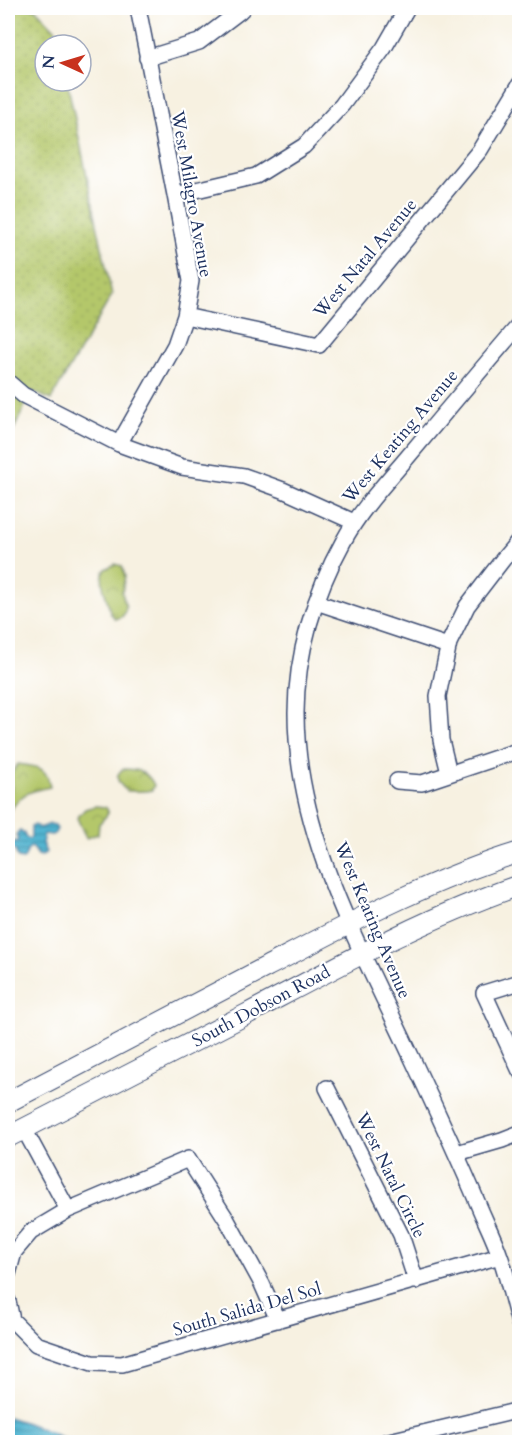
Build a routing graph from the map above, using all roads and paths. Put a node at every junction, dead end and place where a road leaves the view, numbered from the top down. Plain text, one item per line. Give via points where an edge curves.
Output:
1 (138, 8) edge
2 (243, 8) edge
3 (407, 8) edge
4 (147, 58) junction
5 (519, 84) edge
6 (175, 195) junction
7 (185, 316) junction
8 (519, 324) edge
9 (8, 382) edge
10 (8, 392) edge
11 (23, 394) junction
12 (119, 444) junction
13 (354, 522) junction
14 (519, 539) edge
15 (316, 602) junction
16 (448, 646) junction
17 (519, 750) edge
18 (449, 774) junction
19 (397, 782) dead end
20 (519, 852) edge
21 (519, 885) edge
22 (349, 923) junction
23 (363, 952) junction
24 (519, 982) edge
25 (519, 1071) edge
26 (327, 1088) dead end
27 (8, 1102) edge
28 (16, 1133) edge
29 (519, 1133) edge
30 (457, 1153) junction
31 (69, 1210) junction
32 (500, 1256) junction
33 (9, 1266) edge
34 (416, 1281) junction
35 (8, 1301) edge
36 (278, 1320) junction
37 (519, 1326) edge
38 (519, 1410) edge
39 (385, 1443) edge

1 - 4 street, West Milagro Avenue
2 - 4 street via 199,42
3 - 6 street via 384,48 342,105 304,146 256,176
4 - 6 street, West Milagro Avenue
5 - 7 street, West Natal Avenue via 480,150 319,345
6 - 7 street, West Milagro Avenue via 191,281
7 - 12 street, West Milagro Avenue via 175,345
8 - 13 street, West Keating Avenue
9 - 11 street
10 - 11 street
11 - 12 street
12 - 13 street via 182,467 244,476
13 - 15 street, West Keating Avenue
14 - 16 street via 467,606
15 - 16 street
15 - 22 street, West Keating Avenue via 300,663 298,744 312,822
16 - 18 street via 438,696 441,740
17 - 18 street
18 - 19 street via 422,783
20 - 22 main road, South Dobson Road via 447,878
21 - 23 main road, South Dobson Road
22 - 23 street, West Keating Avenue
22 - 27 main road, South Dobson Road
23 - 28 main road, South Dobson Road
23 - 30 street, West Keating Avenue
24 - 25 street via 483,993
26 - 34 street, West Natal Circle via 401,1235
28 - 31 street
29 - 30 street
30 - 32 street, West Keating Avenue
31 - 33 street via 31,1232 14,1252
31 - 36 street via 189,1159 227,1220
32 - 34 street, South Salida Del Sol
32 - 37 street, West Keating Avenue
34 - 36 street, South Salida Del Sol
35 - 36 street, South Salida Del Sol via 12,1320 36,1344 92,1363 122,1364
38 - 39 street

